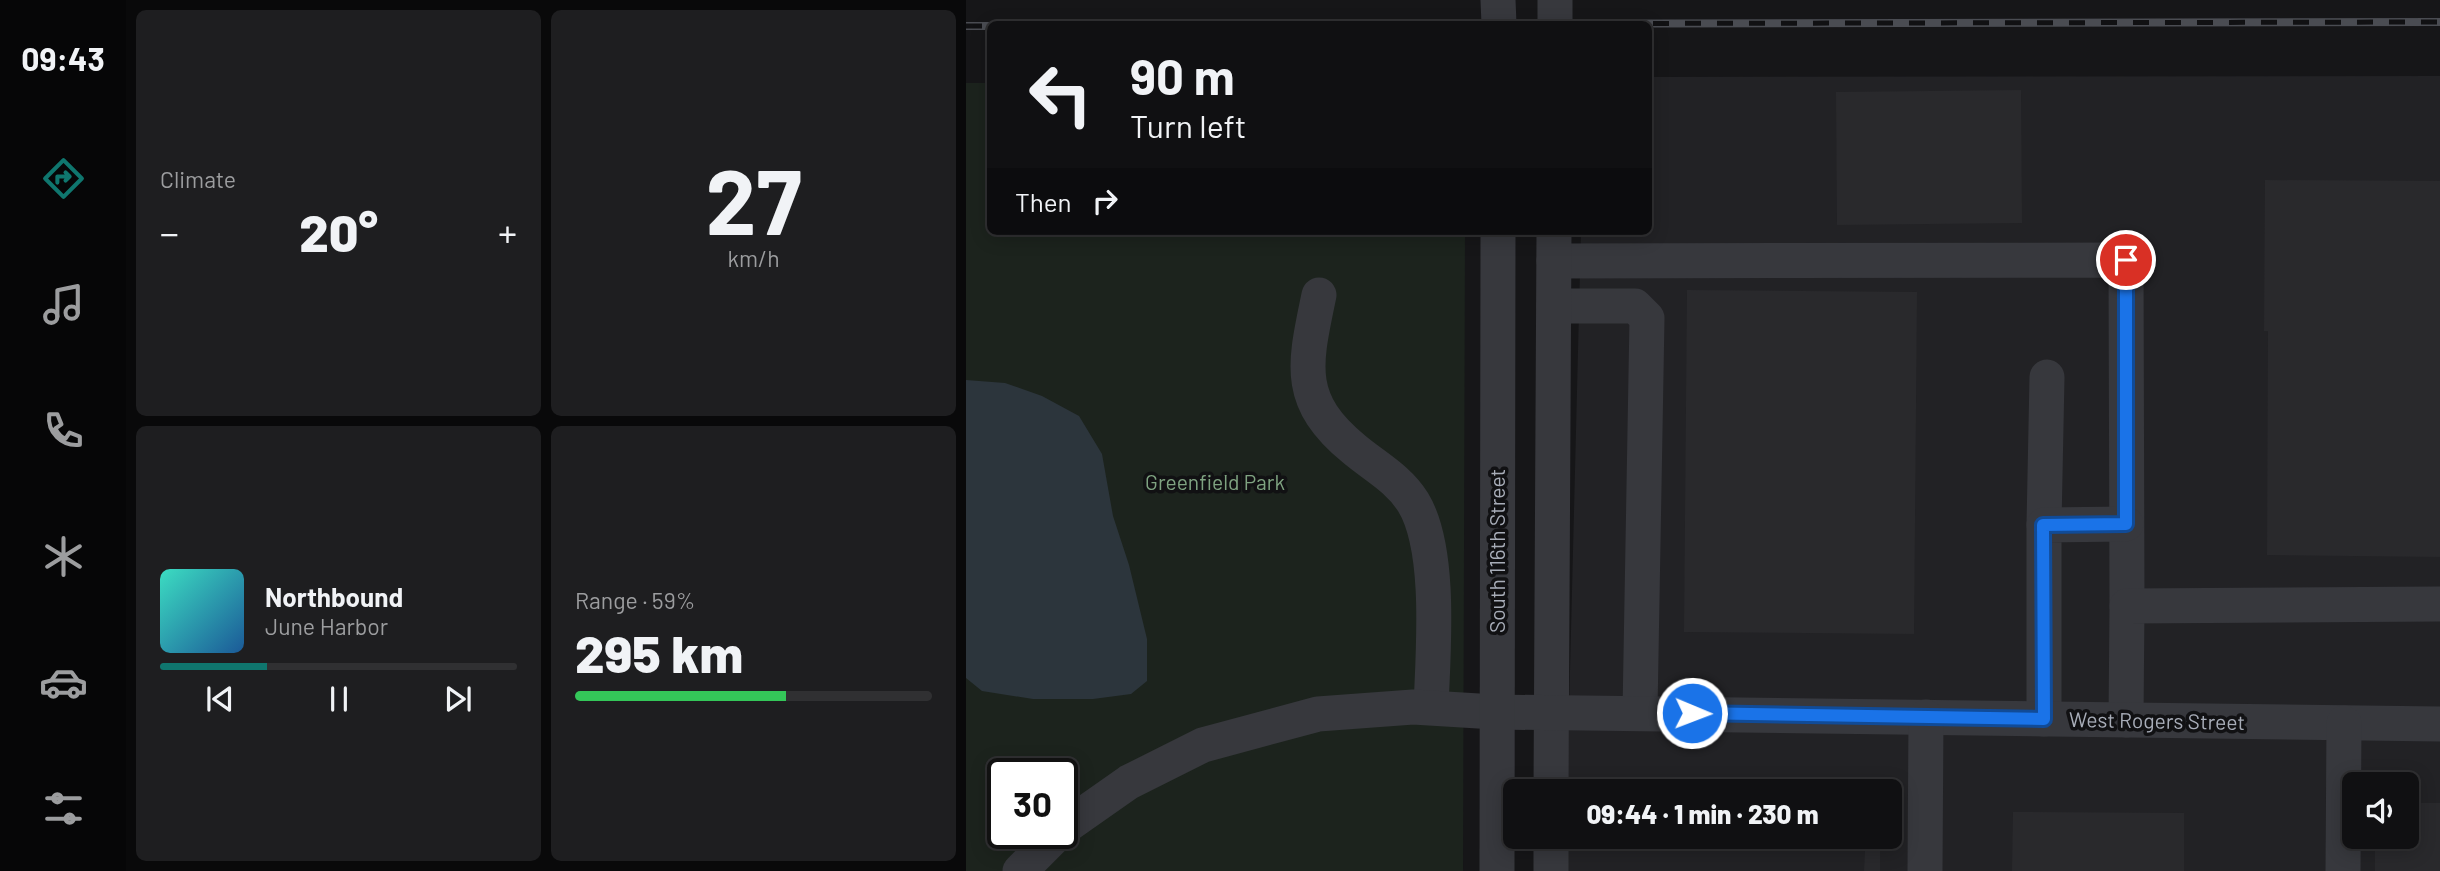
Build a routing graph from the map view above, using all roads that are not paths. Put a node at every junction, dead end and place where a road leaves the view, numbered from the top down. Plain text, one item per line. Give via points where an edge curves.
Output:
1 (1498, 0) edge
2 (1555, 0) edge
3 (1499, 21) edge
4 (1555, 21) edge
5 (1498, 235) edge
6 (1554, 246) edge
7 (1319, 295) dead end
8 (1554, 306) junction
9 (2047, 377) dead end
10 (2126, 524) junction
11 (2043, 525) junction
12 (2440, 604) edge
13 (2127, 606) junction
14 (1432, 707) junction
15 (1552, 711) junction
16 (1496, 712) junction
17 (1640, 712) junction
18 (1926, 716) junction
19 (2044, 719) junction
20 (2126, 720) junction
21 (2344, 723) junction
22 (2440, 724) edge
23 (1551, 779) edge
24 (1078, 819) edge
25 (1042, 849) edge
26 (1551, 849) edge
27 (1020, 871) edge
28 (1497, 871) edge
29 (1551, 871) edge
30 (1925, 871) edge
31 (2343, 871) edge

1 - 3 street
2 - 4 street
5 - 16 street, South 116th Street
6 - 8 street
6 - 10 street via 2126,260
7 - 14 street via 1306,378 1320,414 1352,448 1390,475 1414,503 1426,538 1434,587
8 - 15 street
8 - 17 street via 1634,306 1647,318
9 - 11 street
10 - 11 street
10 - 13 street
11 - 19 street
12 - 13 street
13 - 20 street
14 - 16 street, West Rogers Street
14 - 24 street, West Rogers Street via 1318,714 1203,745 1129,782
15 - 16 street, West Rogers Street
15 - 17 street, West Rogers Street
15 - 23 street
16 - 28 street, South 116th Street
17 - 18 street, West Rogers Street
18 - 19 street, West Rogers Street
18 - 30 street
19 - 20 street, West Rogers Street
20 - 21 street, West Rogers Street
21 - 22 street, West Rogers Street
21 - 31 street
25 - 27 street
26 - 29 street

